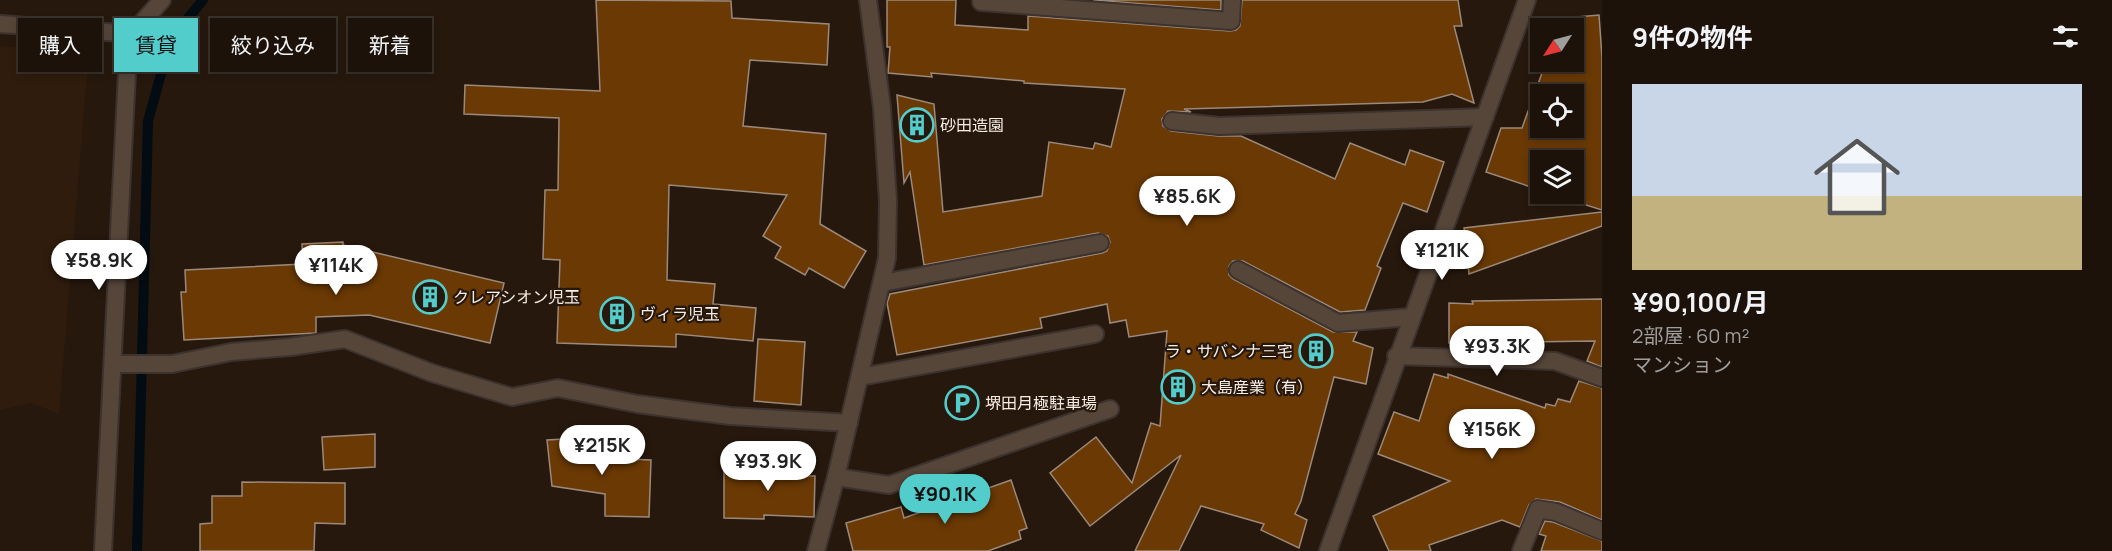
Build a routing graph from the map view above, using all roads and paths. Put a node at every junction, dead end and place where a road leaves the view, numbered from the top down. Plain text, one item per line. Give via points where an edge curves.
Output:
1 (162, 0) edge
2 (868, 0) edge
3 (1232, 0) edge
4 (1527, 0) edge
5 (981, 2) dead end
6 (146, 18) edge
7 (0, 24) edge
8 (114, 33) edge
9 (127, 72) edge
10 (1485, 117) junction
11 (1172, 121) dead end
12 (1100, 243) dead end
13 (1238, 270) dead end
14 (882, 283) junction
15 (1411, 317) junction
16 (1095, 334) dead end
17 (1396, 356) junction
18 (119, 364) junction
19 (860, 376) junction
20 (1602, 378) edge
21 (1110, 409) dead end
22 (849, 423) junction
23 (836, 477) junction
24 (1602, 531) edge
25 (103, 551) edge
26 (816, 551) edge
27 (1328, 551) edge
28 (1521, 551) edge

1 - 6 street
2 - 14 street via 882,108 888,201 887,258
3 - 5 street via 1231,21
4 - 10 street
7 - 8 street
9 - 18 street
10 - 11 street via 1219,126
10 - 15 street
12 - 14 street
13 - 15 street via 1338,323
14 - 19 street
15 - 17 street
16 - 19 street
17 - 20 street via 1555,361
17 - 27 street
18 - 22 street via 160,364 345,339 512,397 558,388 637,404 730,416
18 - 25 street
19 - 22 street
21 - 23 street via 889,485
22 - 23 street
23 - 26 street
24 - 28 street via 1556,512 1538,509

